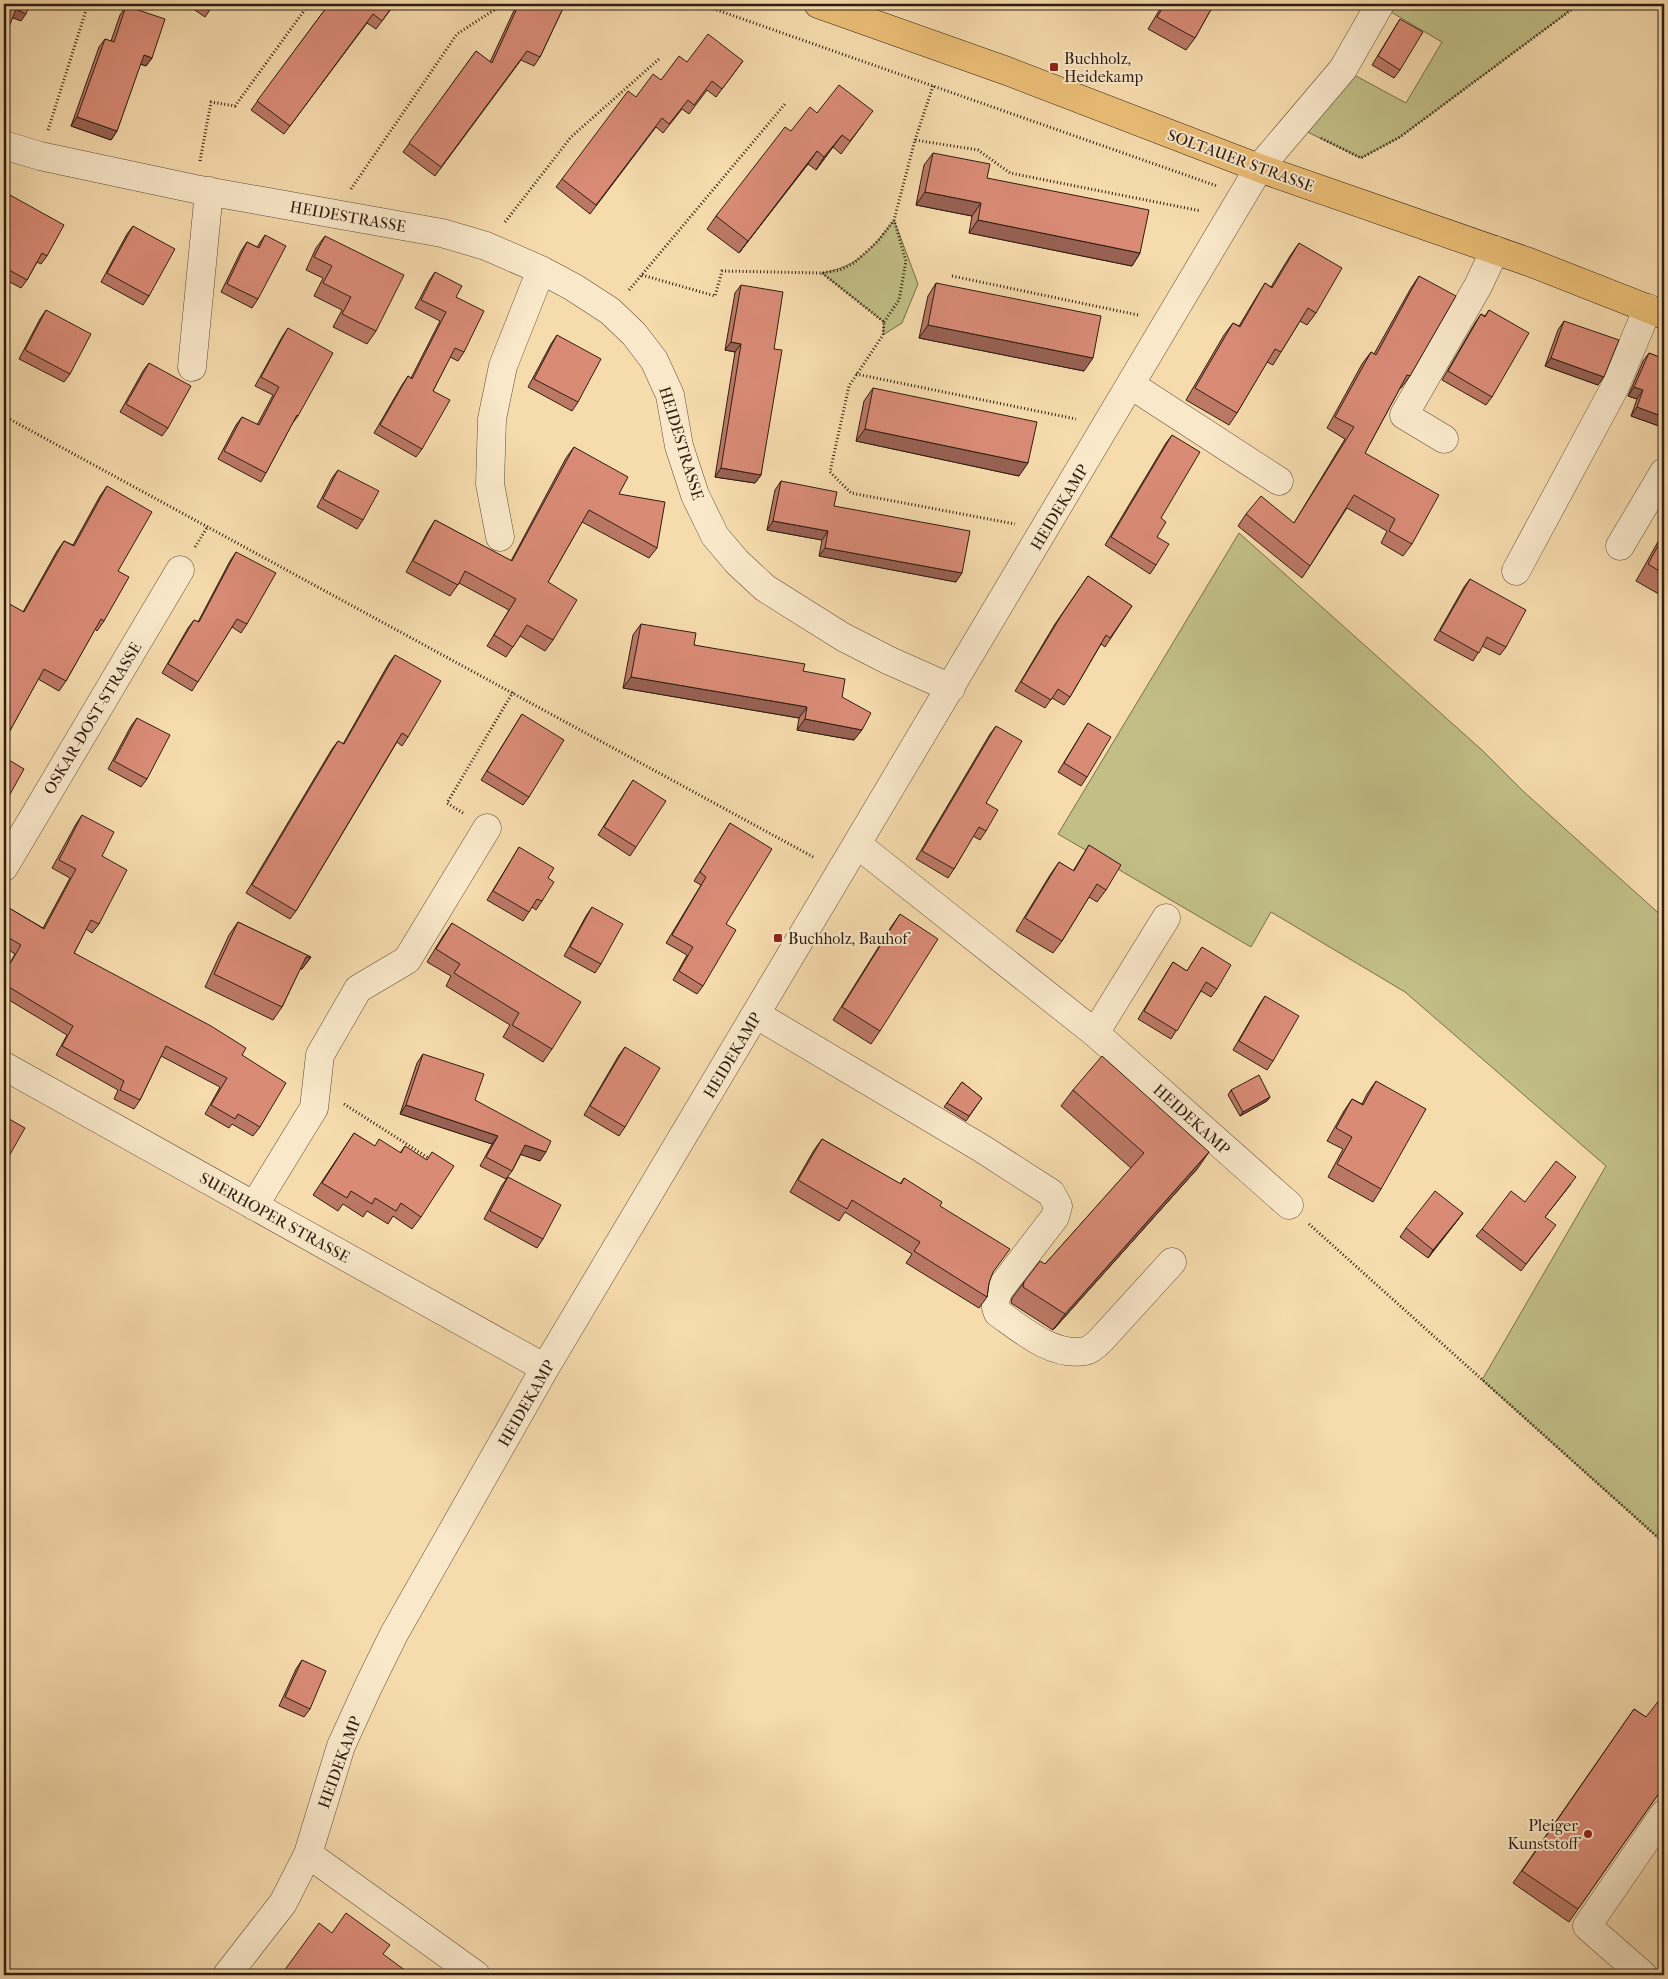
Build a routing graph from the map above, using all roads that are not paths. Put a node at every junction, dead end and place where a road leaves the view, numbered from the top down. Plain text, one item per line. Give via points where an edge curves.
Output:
1 (818, 4) edge
2 (1380, 4) edge
3 (4, 145) edge
4 (1259, 168) junction
5 (202, 190) junction
6 (1494, 250) junction
7 (541, 270) junction
8 (1656, 312) edge
9 (192, 367) dead end
10 (1131, 384) junction
11 (1444, 439) dead end
12 (1664, 472) edge
13 (1279, 481) dead end
14 (500, 536) dead end
15 (1620, 546) dead end
16 (180, 570) dead end
17 (1516, 571) dead end
18 (952, 688) junction
19 (487, 828) road end
20 (858, 845) junction
21 (4, 867) edge
22 (1166, 918) dead end
23 (756, 1015) junction
24 (1095, 1033) junction
25 (4, 1066) edge
26 (1288, 1205) road end
27 (254, 1206) junction
28 (1172, 1262) dead end
29 (545, 1368) junction
30 (1664, 1814) edge
31 (308, 1854) junction
32 (226, 1975) edge
33 (476, 1975) edge
34 (1643, 1975) edge

1 - 4 main road, SOLTAUER STRASSE via 1007,71
2 - 4 street, HEIDEKAMP via 1344,69
3 - 5 street, HEIDESTRASSE via 40,156
4 - 6 main road, SOLTAUER STRASSE
4 - 10 street, HEIDEKAMP
5 - 7 street, HEIDESTRASSE via 442,233 486,246
5 - 9 street
6 - 8 main road, SOLTAUER STRASSE
6 - 11 street via 1478,286 1404,415
7 - 14 street via 503,366 492,419 490,484
7 - 18 street, HEIDESTRASSE via 610,311 654,360 670,395 679,446 695,495 715,536 737,562 765,588 843,637 890,662
8 - 17 street
10 - 13 street
10 - 18 street, HEIDEKAMP
12 - 15 street
16 - 21 street, OSKAR-DOST-STRASSE
18 - 20 street, HEIDEKAMP
19 - 27 street via 408,960 358,989 320,1055 314,1108
20 - 23 street, HEIDEKAMP
20 - 24 street, HEIDEKAMP
22 - 24 street
23 - 28 street via 1052,1193 1058,1206 1055,1217 995,1298 998,1313 1031,1337 1060,1349 1091,1349
23 - 29 street, HEIDEKAMP
24 - 26 street, HEIDEKAMP
25 - 27 street, SUERHOPER STRASSE
27 - 29 street, SUERHOPER STRASSE
29 - 31 street, HEIDEKAMP via 394,1634 368,1687 340,1746
30 - 34 street via 1587,1926
31 - 32 street, HEIDEKAMP via 283,1903
31 - 33 street

